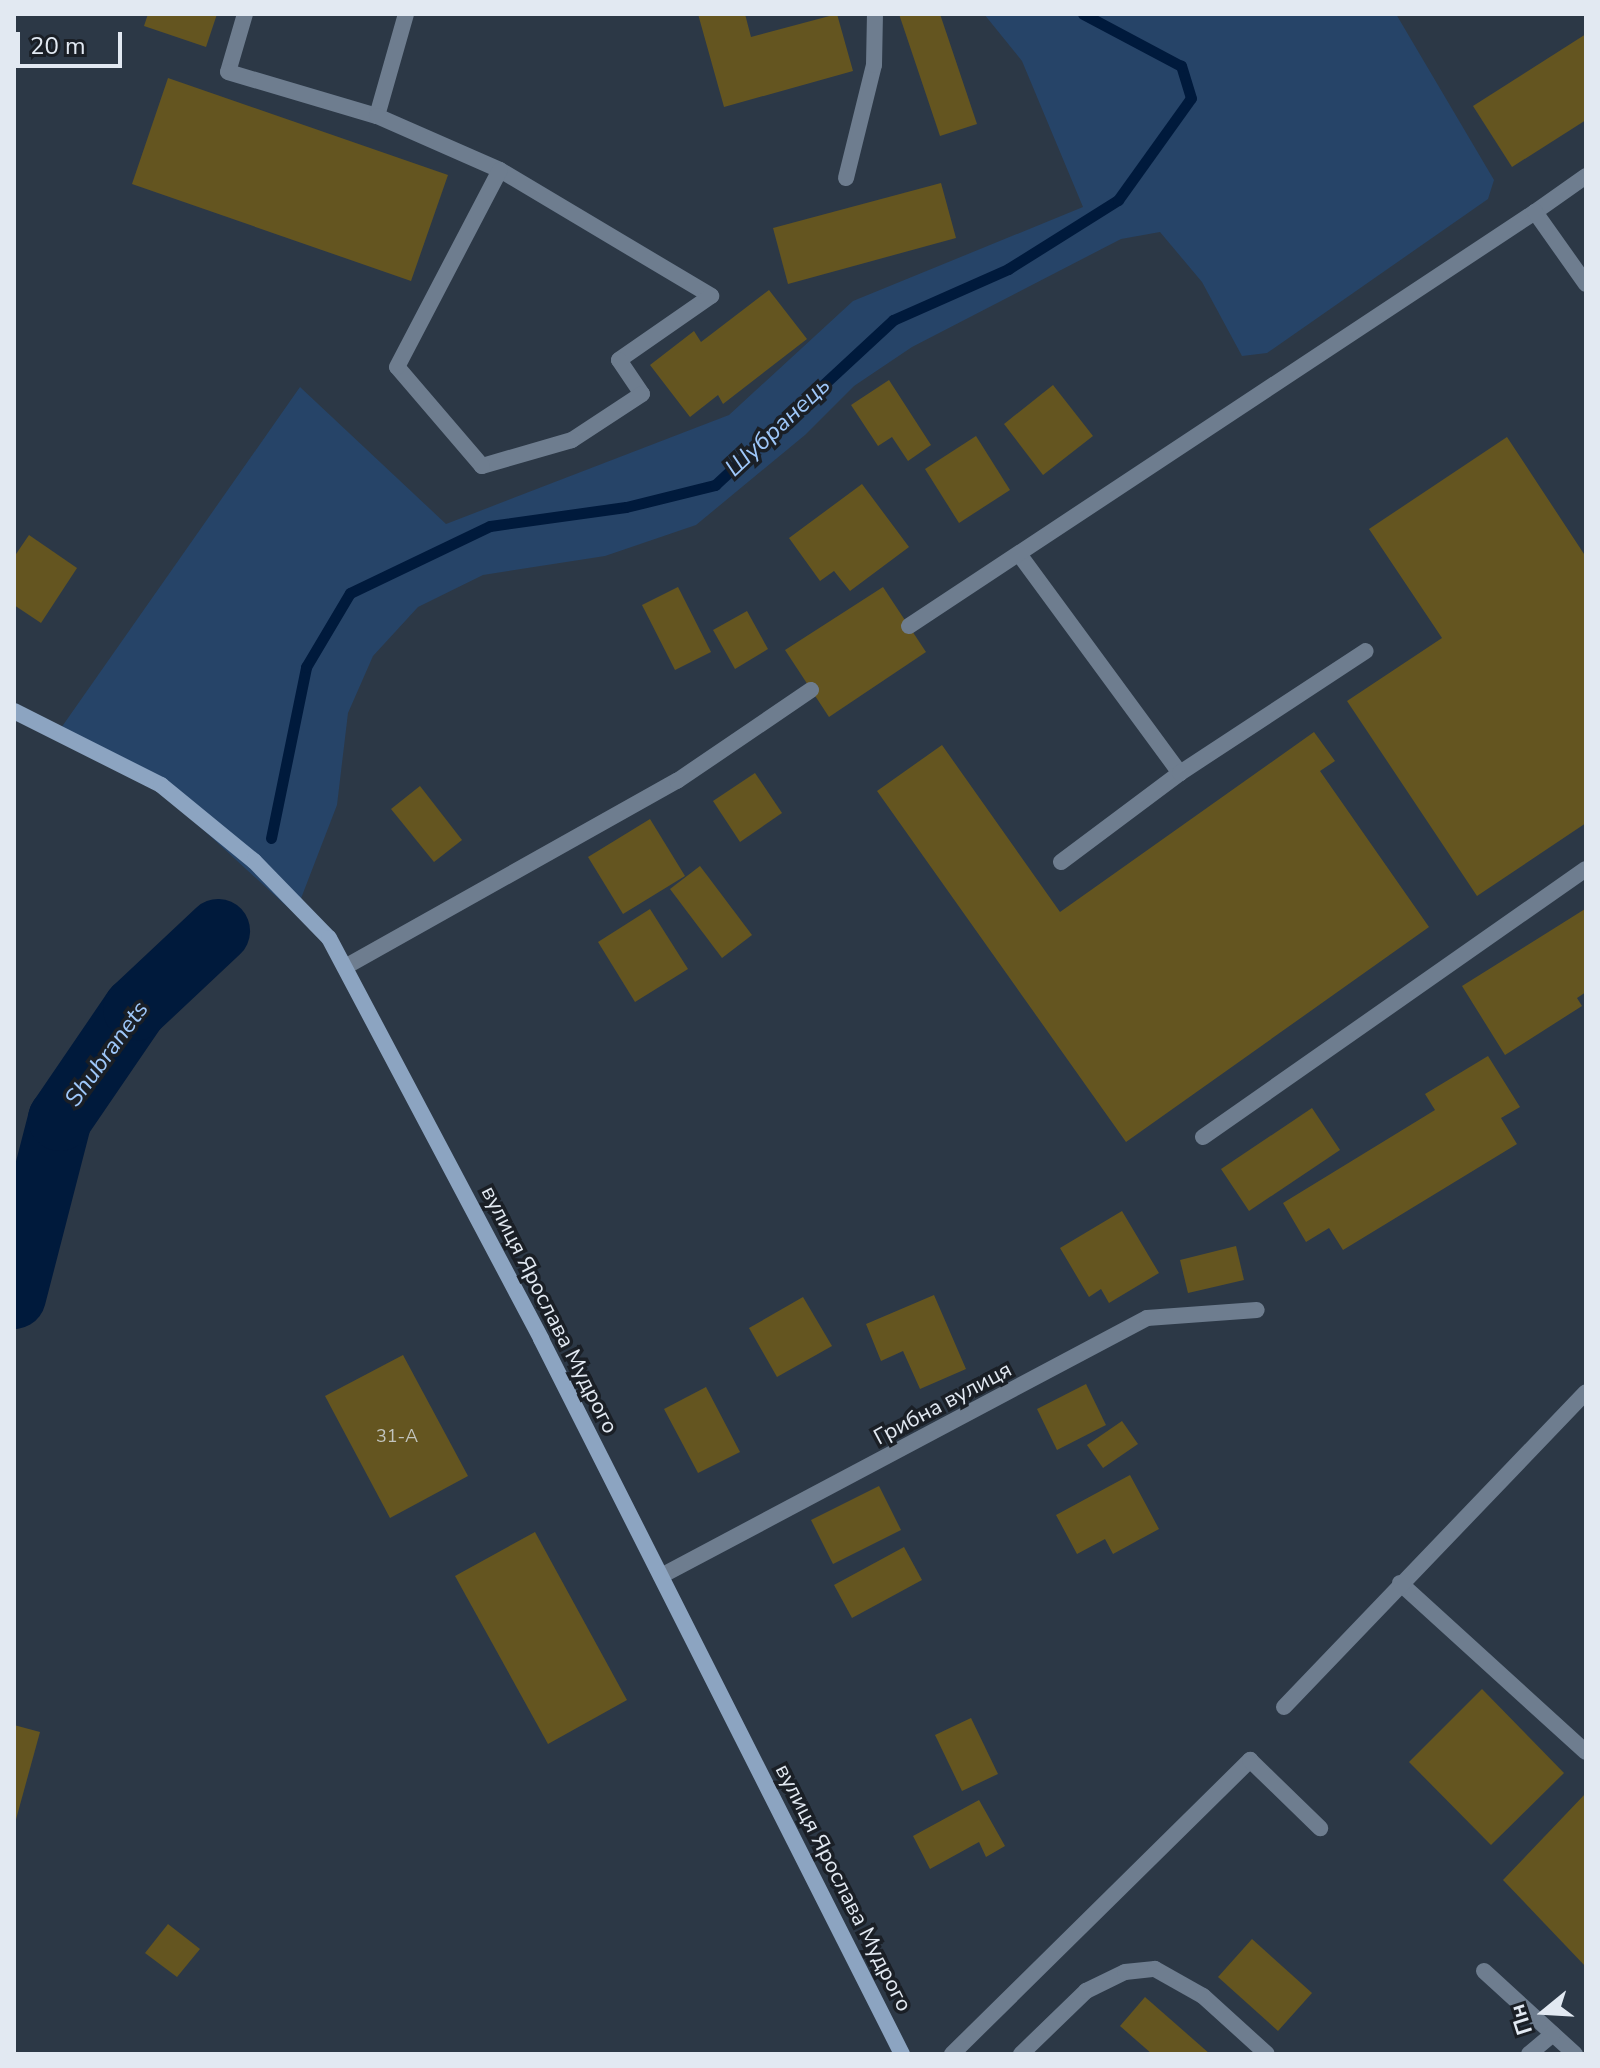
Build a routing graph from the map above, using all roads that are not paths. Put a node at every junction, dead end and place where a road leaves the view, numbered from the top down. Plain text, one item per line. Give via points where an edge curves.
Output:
1 (245, 14) edge
2 (406, 14) edge
3 (875, 14) edge
4 (377, 116) junction
5 (500, 170) junction
6 (1586, 176) edge
7 (846, 178) dead end
8 (1535, 212) junction
9 (1586, 284) edge
10 (1019, 554) junction
11 (909, 626) dead end
12 (1366, 651) dead end
13 (811, 690) dead end
14 (14, 711) edge
15 (1180, 773) junction
16 (1061, 862) dead end
17 (1586, 869) edge
18 (345, 967) junction
19 (1203, 1137) dead end
20 (1257, 1310) dead end
21 (1586, 1392) edge
22 (661, 1576) junction
23 (1400, 1583) junction
24 (1284, 1707) dead end
25 (1586, 1752) edge
26 (1320, 1828) dead end
27 (1484, 1971) dead end
28 (1553, 2034) junction
29 (902, 2054) edge
30 (952, 2054) edge
31 (1021, 2054) edge
32 (1267, 2054) edge
33 (1529, 2054) edge
34 (1575, 2054) edge

1 - 4 street via 228,72
2 - 4 street
3 - 7 street via 874,65
4 - 5 street
5 - 5 street via 397,367 482,466 572,440 642,394 619,360 711,296
6 - 8 street
8 - 9 street
8 - 10 street
10 - 11 street
10 - 15 street
12 - 15 street
13 - 18 street via 677,781
14 - 18 main road, вулиця Ярослава Мудрого via 161,785 254,861 329,938
15 - 16 street
17 - 19 street
18 - 22 main road, вулиця Ярослава Мудрого
20 - 22 street, Грибна вулиця via 1147,1318
21 - 23 street
22 - 29 main road, вулиця Ярослава Мудрого
23 - 24 street
23 - 25 street
26 - 30 street via 1250,1760
27 - 28 street
28 - 33 street
28 - 34 street
31 - 32 street via 1086,1991 1125,1972 1155,1969 1203,1996

